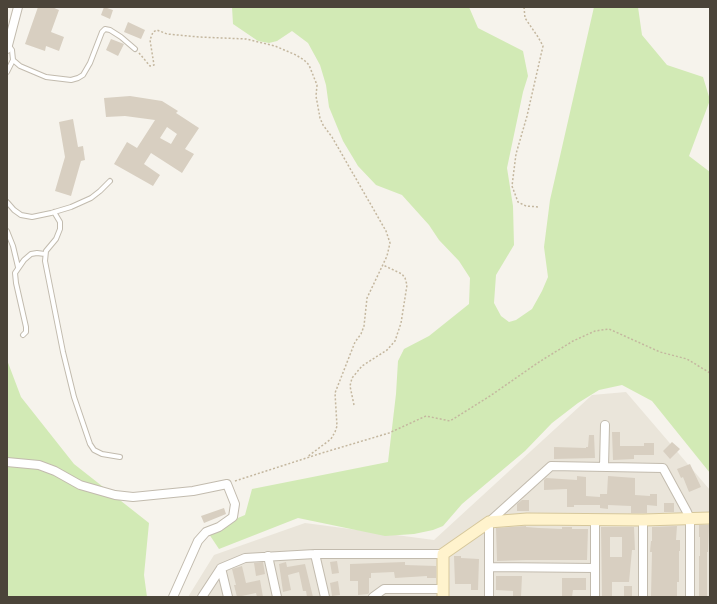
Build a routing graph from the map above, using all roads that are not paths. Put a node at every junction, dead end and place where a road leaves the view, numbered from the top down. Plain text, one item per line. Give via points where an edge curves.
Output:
1 (18, 7) edge
2 (8, 47) edge
3 (135, 49) road end
4 (13, 60) junction
5 (7, 72) edge
6 (110, 181) dead end
7 (7, 202) edge
8 (54, 212) junction
9 (7, 232) edge
10 (45, 254) junction
11 (18, 267) junction
12 (23, 335) dead end
13 (605, 425) dead end
14 (120, 457) dead end
15 (7, 462) edge
16 (604, 467) junction
17 (710, 518) edge
18 (690, 519) junction
19 (595, 520) junction
20 (643, 520) junction
21 (489, 522) junction
22 (315, 554) junction
23 (443, 554) junction
24 (268, 556) junction
25 (489, 567) junction
26 (221, 568) junction
27 (595, 568) junction
28 (444, 593) edge
29 (173, 597) edge
30 (202, 597) edge
31 (228, 597) edge
32 (277, 597) edge
33 (325, 597) edge
34 (373, 597) edge
35 (489, 597) edge
36 (594, 597) edge
37 (643, 597) edge
38 (690, 597) edge

1 - 2 street
2 - 4 lane via 12,50
3 - 4 lane via 121,37 105,29 83,75 71,80 46,77 20,66
4 - 5 lane
6 - 8 lane via 91,198
7 - 8 lane via 21,215 32,217
8 - 10 lane via 60,222 60,229
9 - 11 lane
10 - 11 lane via 31,254
10 - 14 lane via 63,352 74,397 90,444 98,453
11 - 12 lane via 15,273 16,283 26,327
13 - 16 street
15 - 29 street via 39,465 80,485 115,495 133,497 193,491 227,484 235,504 233,517 206,532 198,541
16 - 18 street via 663,468
16 - 21 street via 551,466
17 - 18 street
18 - 20 street
18 - 38 street
19 - 20 street
19 - 21 street via 527,519
19 - 27 street
20 - 37 street
21 - 23 street
21 - 25 street
22 - 23 street
22 - 24 street
22 - 33 street
23 - 28 street
24 - 26 street via 245,558
24 - 32 street
25 - 27 street
25 - 35 street
26 - 30 street
26 - 31 street
27 - 36 street
28 - 34 street via 384,589

